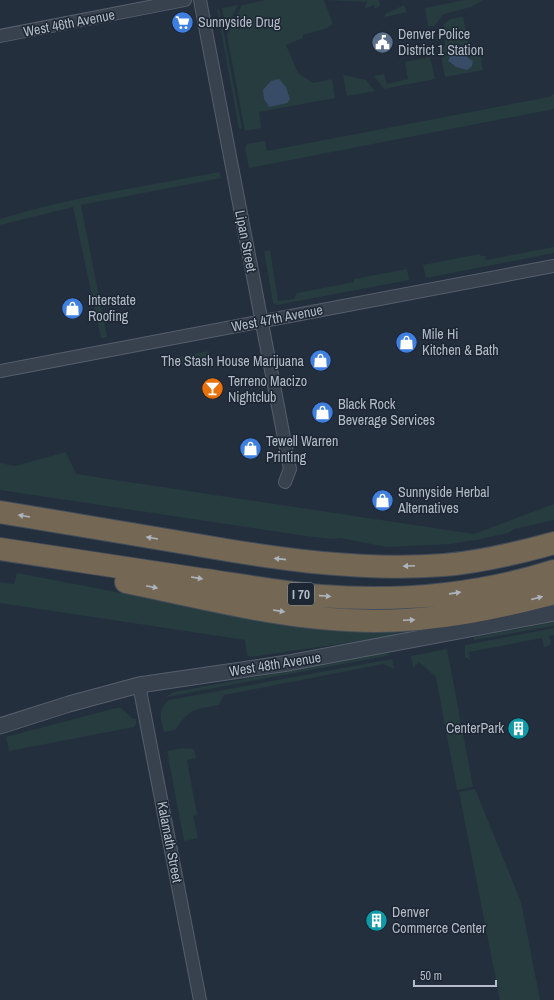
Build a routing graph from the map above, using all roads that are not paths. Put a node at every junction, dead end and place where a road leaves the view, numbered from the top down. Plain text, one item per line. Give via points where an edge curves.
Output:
1 (184, 0) edge
2 (200, 0) edge
3 (0, 36) edge
4 (554, 266) edge
5 (261, 321) junction
6 (0, 371) edge
7 (286, 482) dead end
8 (0, 512) edge
9 (554, 532) edge
10 (554, 543) edge
11 (0, 549) edge
12 (47, 556) junction
13 (462, 563) junction
14 (554, 571) edge
15 (554, 593) edge
16 (554, 613) edge
17 (139, 685) junction
18 (0, 726) edge
19 (200, 1000) edge

1 - 3 street, West 46th Avenue
2 - 5 street, Lipan Street
4 - 5 street, West 47th Avenue
5 - 6 street, West 47th Avenue
5 - 7 street, Lipan Street via 290,469
13 -> 8 highway, I 70 via 391,567 346,566 276,558
9 - 13 highway
10 - 13 highway, I 70 via 523,552
11 - 12 highway, I 70
12 -> 14 highway, I 70 via 293,593 368,598 420,597 462,592
12 -> 15 highway via 115,580 301,615 358,621 413,620 455,615
16 - 17 street, West 48th Avenue via 288,663
17 - 18 street, West 48th Avenue
17 - 19 street, Kalamath Street

